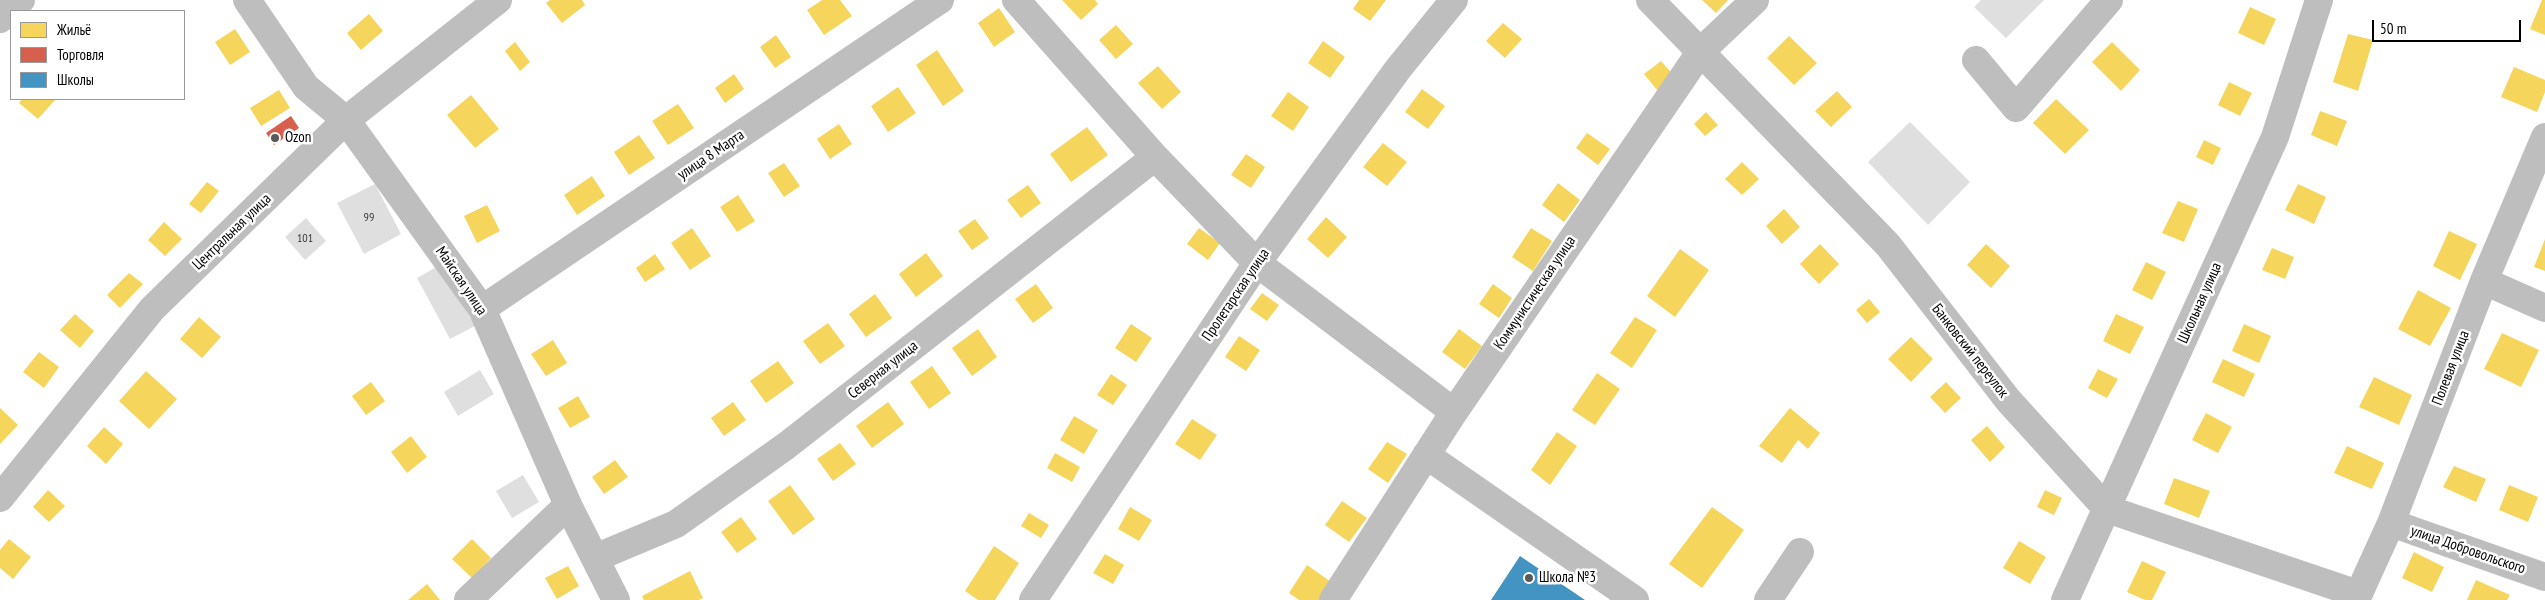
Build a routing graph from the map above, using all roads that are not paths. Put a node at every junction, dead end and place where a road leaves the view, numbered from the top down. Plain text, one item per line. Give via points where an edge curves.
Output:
1 (20, 0) edge
2 (247, 0) edge
3 (498, 0) edge
4 (940, 0) edge
5 (1016, 0) edge
6 (1454, 0) edge
7 (1650, 0) edge
8 (1755, 0) edge
9 (2109, 0) edge
10 (2319, 0) edge
11 (0, 19) edge
12 (1701, 51) junction
13 (1976, 60) dead end
14 (346, 120) junction
15 (2545, 137) edge
16 (1155, 157) junction
17 (1257, 263) junction
18 (2484, 282) junction
19 (2545, 308) edge
20 (482, 309) junction
21 (1454, 412) junction
22 (1426, 455) junction
23 (0, 498) edge
24 (568, 505) junction
25 (2107, 509) junction
26 (2391, 523) junction
27 (1800, 552) dead end
28 (595, 558) junction
29 (2545, 577) edge
30 (2357, 597) edge
31 (468, 600) edge
32 (616, 600) edge
33 (1033, 600) edge
34 (1333, 600) edge
35 (1635, 600) edge
36 (1768, 600) edge
37 (2065, 600) edge

1 - 11 street
2 - 14 street, Майская улица via 306,87
3 - 14 street, Центральная улица
4 - 20 street, улица 8 Марта
5 - 16 street
6 - 17 street, Пролетарская улица via 1398,69
7 - 12 street, Банковский переулок
8 - 12 street, Коммунистическая улица
9 - 13 street via 2016,108
10 - 25 street, Школьная улица via 2275,137
12 - 21 street, Коммунистическая улица
12 - 25 street, Банковский переулок via 1888,246 2008,400
14 - 20 street, Майская улица
14 - 23 street, Центральная улица via 152,309
15 - 18 street, Полевая улица
16 - 17 street
16 - 28 street, Северная улица via 786,446 676,524
17 - 21 street
17 - 33 street, Пролетарская улица
18 - 19 street
18 - 26 street, Полевая улица
20 - 24 street, Майская улица
21 - 22 street, Коммунистическая улица
22 - 34 street, Коммунистическая улица
22 - 35 street
24 - 28 street, Майская улица
24 - 31 street
25 - 30 street, Банковский переулок
25 - 37 street, Школьная улица
26 - 29 street, улица Добровольского
26 - 30 street, Полевая улица
27 - 36 street
28 - 32 street, Майская улица

